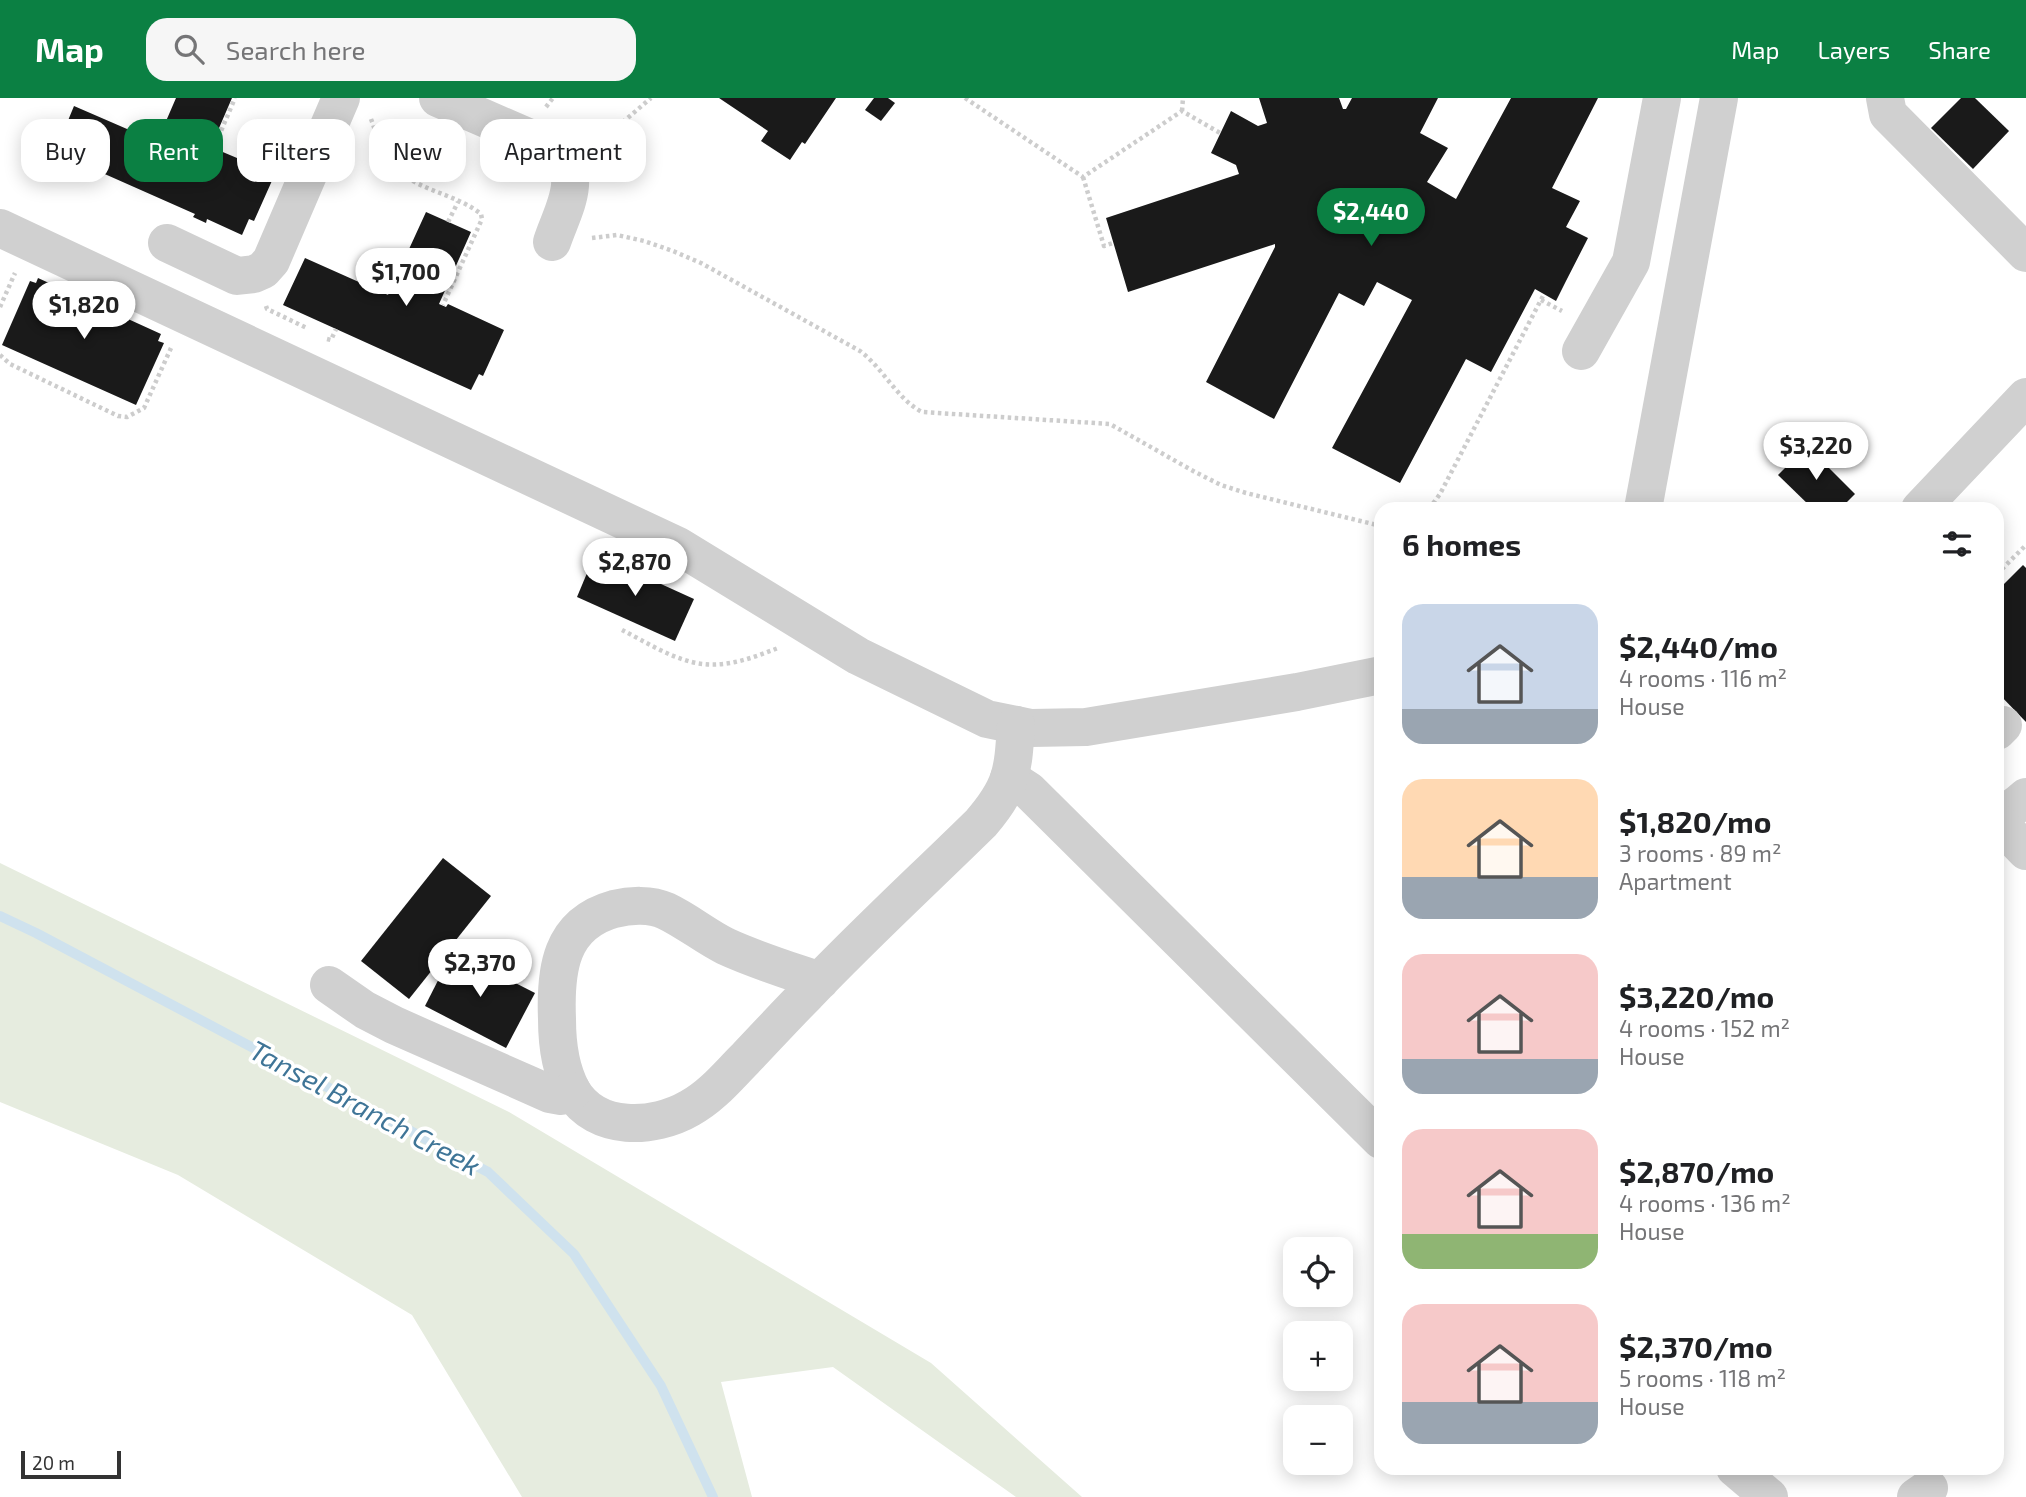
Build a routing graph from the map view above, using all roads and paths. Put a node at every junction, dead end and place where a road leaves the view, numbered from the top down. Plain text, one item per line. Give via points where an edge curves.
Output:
1 (235, 98) edge
2 (438, 98) edge
3 (651, 98) edge
4 (965, 98) edge
5 (1183, 98) edge
6 (1662, 98) edge
7 (1719, 98) edge
8 (1885, 98) edge
9 (355, 106) edge
10 (1182, 111) junction
11 (486, 119) edge
12 (626, 119) edge
13 (223, 126) edge
14 (1220, 132) dead end
15 (1083, 177) junction
16 (571, 182) edge
17 (458, 202) junction
18 (448, 222) dead end
19 (0, 228) edge
20 (552, 242) joint
21 (167, 243) dead end
22 (1113, 243) dead end
23 (2026, 253) edge
24 (254, 275) junction
25 (1544, 294) dead end
26 (443, 305) dead end
27 (186, 315) junction
28 (336, 329) dead end
29 (309, 330) dead end
30 (320, 335) dead end
31 (1581, 351) dead end
32 (0, 355) edge
33 (2026, 397) edge
34 (1434, 502) edge
35 (1644, 502) edge
36 (1927, 502) edge
37 (1374, 524) edge
38 (2026, 545) edge
39 (2004, 567) edge
40 (799, 620) junction
41 (621, 629) dead end
42 (1374, 676) edge
43 (1016, 725) junction
44 (1009, 778) junction
45 (2026, 797) edge
46 (2004, 811) edge
47 (2004, 828) edge
48 (2026, 851) edge
49 (820, 981) junction
50 (329, 985) dead end
51 (572, 1091) junction
52 (1374, 1133) edge
53 (1743, 1475) edge
54 (1769, 1497) edge

1 - 13 path
2 - 11 lane
3 - 12 path
4 - 15 path
5 - 10 path
6 - 31 lane via 1631,262
7 - 35 lane
8 - 23 lane via 1888,114
9 - 17 path via 393,166 407,178
9 - 24 lane via 271,261
10 - 14 path
10 - 15 path
15 - 22 path via 1104,246
16 - 20 lane
17 - 18 path
17 - 26 path via 479,211 482,219
19 - 27 lane
20 - 37 path via 617,235 701,263 860,351 915,408 929,414 1110,424 1221,485
21 - 24 lane via 237,276
24 - 29 path via 267,309
25 - 34 path
27 - 32 path via 144,408 127,416 118,416
27 - 40 lane via 678,546
28 - 30 path via 331,340
33 - 36 lane
38 - 39 path
40 - 41 path via 793,634 778,648 717,664 682,659
40 - 43 lane via 964,710
42 - 43 lane via 1086,727
43 - 44 lane
44 - 49 lane via 999,801 981,823
44 - 52 lane via 1029,791
45 - 46 lane
47 - 48 lane
49 - 51 lane via 716,1089 673,1116 639,1124 608,1119 586,1107
49 - 51 lane via 724,946 664,910 626,906 604,912 579,927 563,953 556,998 557,1043
50 - 51 lane via 394,1025 550,1094
53 - 54 lane

